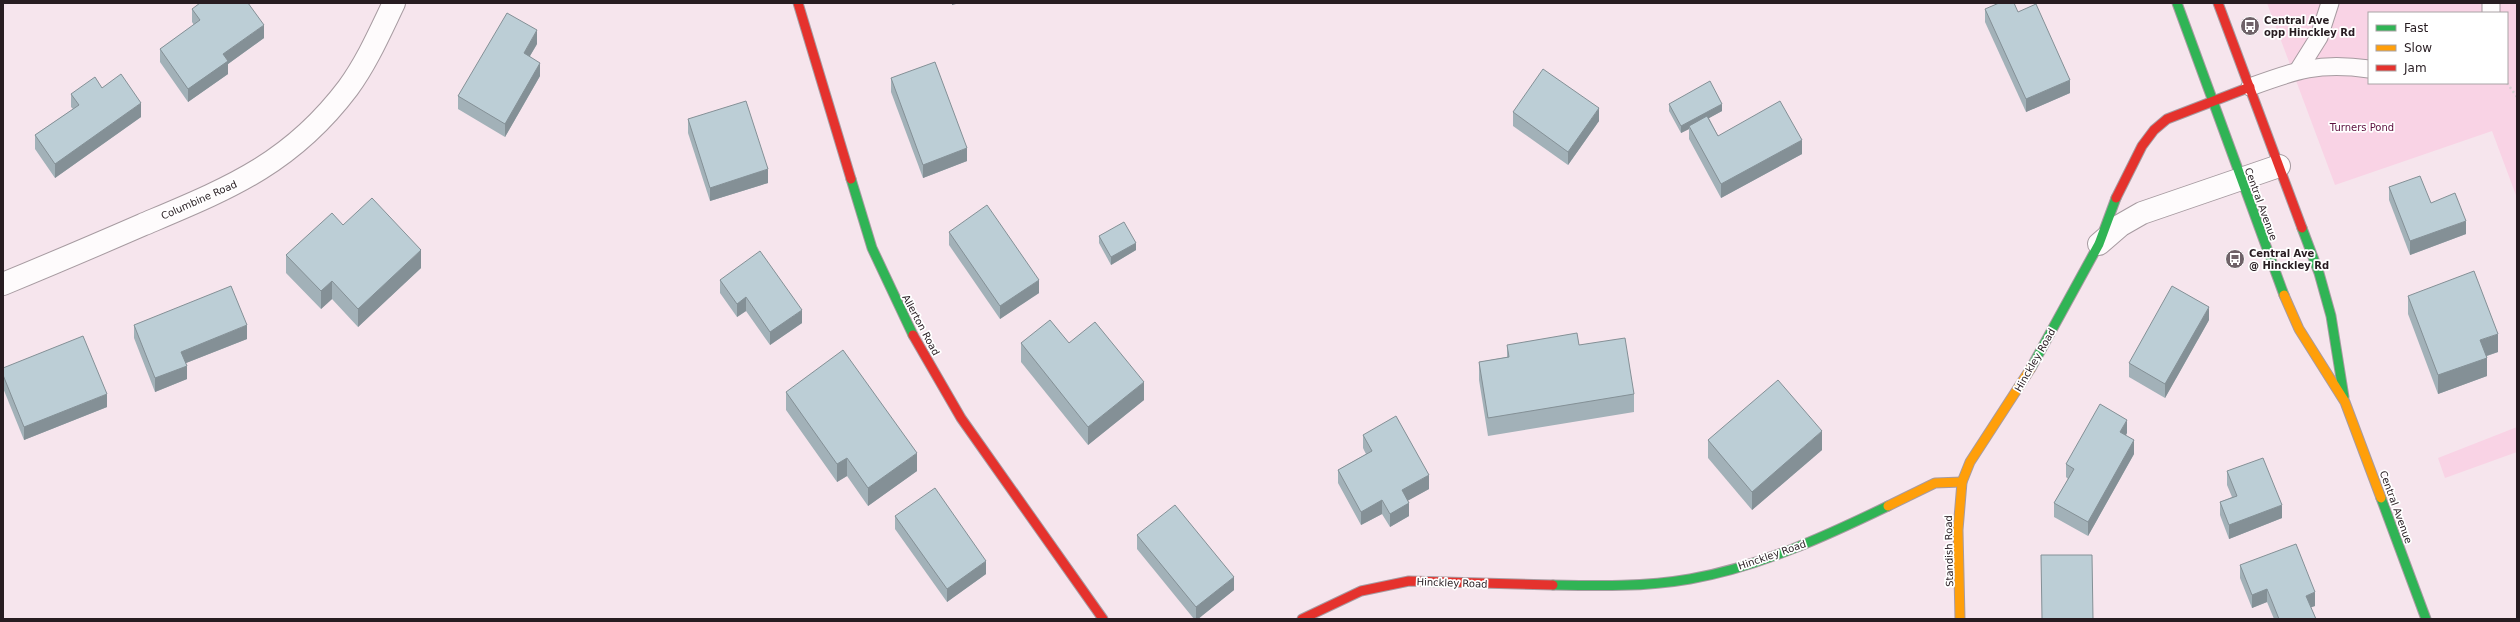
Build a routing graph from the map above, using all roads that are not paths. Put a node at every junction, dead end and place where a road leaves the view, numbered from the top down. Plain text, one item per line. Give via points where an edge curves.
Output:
1 (394, 3) edge
2 (798, 3) edge
3 (2177, 3) edge
4 (2218, 3) edge
5 (2330, 3) edge
6 (2299, 69) junction
7 (2368, 69) edge
8 (2250, 87) junction
9 (2212, 101) junction
10 (2279, 166) junction
11 (2240, 179) junction
12 (2100, 244) junction
13 (3, 284) edge
14 (2345, 402) junction
15 (1962, 482) junction
16 (1103, 619) edge
17 (1302, 619) edge
18 (1960, 619) edge
19 (2426, 619) edge

1 - 13 street, Columbine Road via 373,47 348,88 314,127 276,160 227,189
2 - 16 street, Allerton Road via 872,248 906,323 961,418
3 - 9 street, Central Avenue
4 - 8 street, Central Avenue
5 - 6 lane via 2319,37
6 - 7 lane via 2340,66
6 - 8 lane
8 - 9 street, Hinckley Road
8 - 10 street, Central Avenue
9 - 11 street, Central Avenue
9 - 12 street, Hinckley Road via 2167,119 2147,138 2119,190
10 - 11 street, Hinckley Road
10 - 14 street, Central Avenue via 2314,259 2331,316
11 - 12 street, Hinckley Road via 2142,213 2118,228
11 - 14 street, Central Avenue via 2299,329
12 - 15 street, Hinckley Road via 2038,357 1970,462
14 - 19 street, Central Avenue
15 - 17 street, Hinckley Road via 1935,483 1826,536 1738,567 1690,579 1618,587 1409,582 1361,591
15 - 18 street, Standish Road via 1958,530

